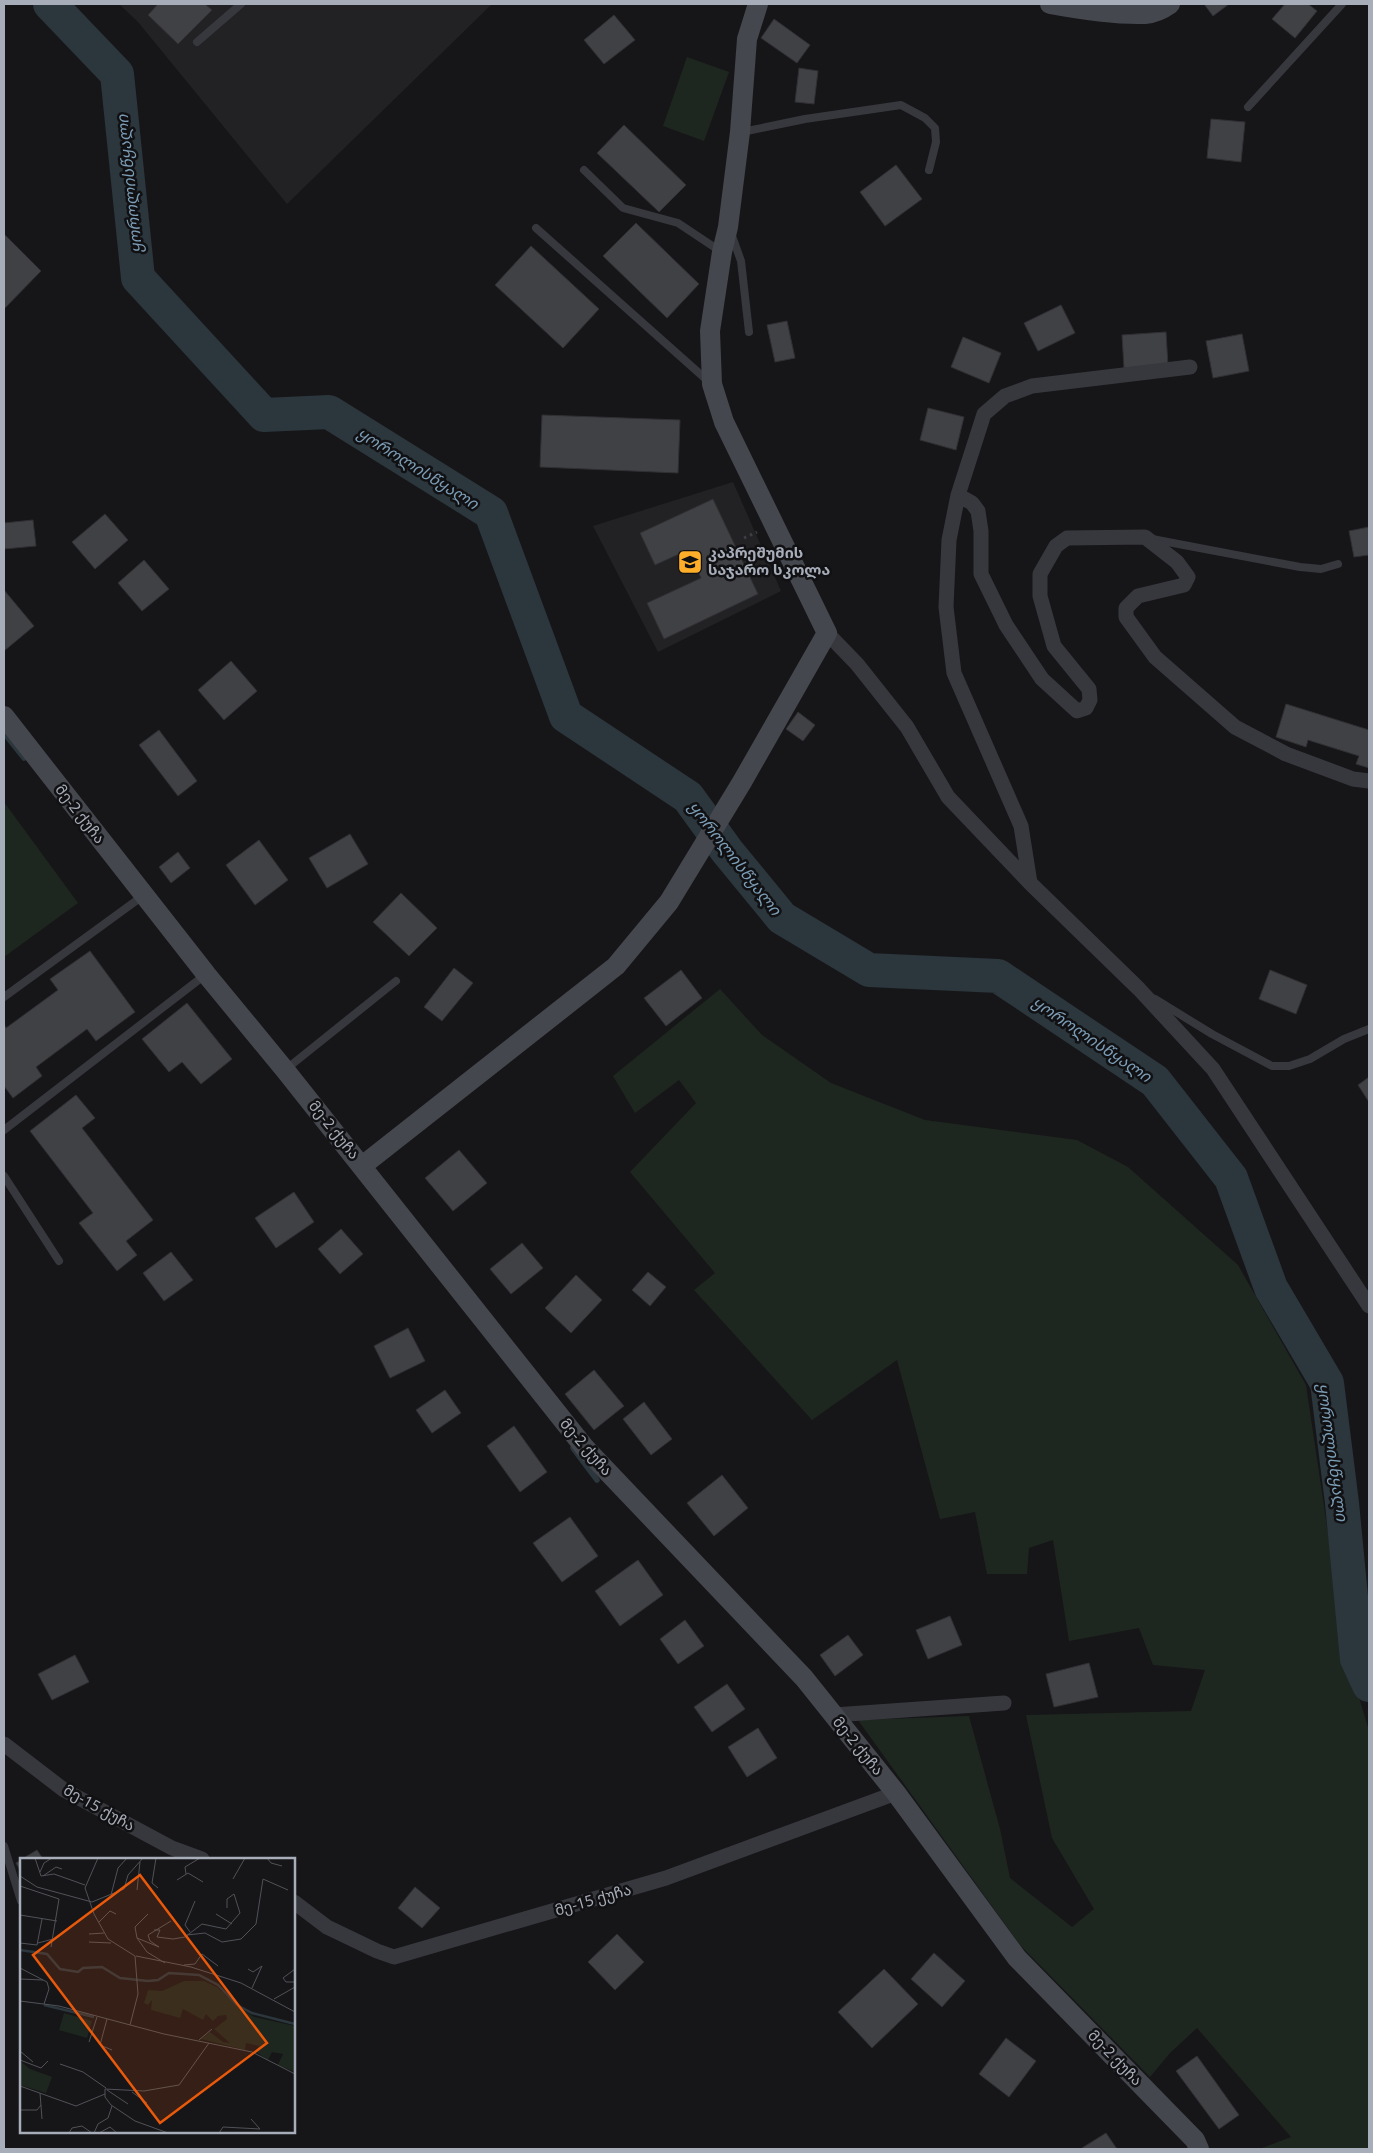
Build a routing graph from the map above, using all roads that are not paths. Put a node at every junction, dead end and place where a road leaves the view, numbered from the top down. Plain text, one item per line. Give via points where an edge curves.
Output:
1 (241, 4) edge
2 (758, 4) edge
3 (1050, 4) edge
4 (1170, 4) edge
5 (1342, 4) edge
6 (197, 42) dead end
7 (1248, 107) dead end
8 (740, 132) junction
9 (584, 170) dead end
10 (929, 170) dead end
11 (728, 227) junction
12 (536, 228) dead end
13 (722, 252) junction
14 (750, 332) dead end
15 (1190, 367) dead end
16 (712, 384) junction
17 (958, 494) junction
18 (1145, 537) junction
19 (1338, 564) dead end
20 (827, 633) junction
21 (4, 716) edge
22 (1369, 781) edge
23 (1030, 883) junction
24 (144, 896) junction
25 (206, 974) junction
26 (396, 981) dead end
27 (1139, 989) junction
28 (4, 997) edge
29 (1369, 1030) edge
30 (285, 1070) junction
31 (4, 1130) edge
32 (362, 1166) junction
33 (4, 1176) edge
34 (59, 1261) dead end
35 (1369, 1306) edge
36 (1004, 1703) dead end
37 (834, 1715) junction
38 (4, 1744) edge
39 (896, 1793) junction
40 (4, 1846) edge
41 (199, 1858) edge
42 (20, 1898) edge
43 (295, 1903) edge
44 (1199, 2149) edge

1 - 6 lane
2 - 8 street via 747,39
3 - 4 street via 1146,14
5 - 7 lane
8 - 10 lane via 901,105 925,118 935,128 936,142
8 - 11 street
9 - 13 lane via 623,208 678,223
11 - 13 street
11 - 14 lane via 741,261
12 - 16 lane
13 - 16 street via 710,331
15 - 17 street via 1032,386 1005,396 984,414
16 - 20 street via 724,422
17 - 18 street via 978,511 981,574 1006,625 1042,679 1077,711 1086,708 1090,700 1089,689 1054,646 1040,596 1040,574 1056,546 1067,538
17 - 23 street via 949,540 946,607 954,673 1021,826
18 - 19 lane via 1300,567 1321,569
18 - 22 street via 1177,562 1188,577 1184,585 1138,596 1126,608 1126,617 1155,657 1235,727 1286,754 1353,779
20 - 23 street via 857,664 907,727 948,797
20 - 32 street via 742,782 668,902 616,966
21 - 24 street, მე-2 ქუჩა
23 - 27 street
24 - 25 street, მე-2 ქუჩა
24 - 28 lane
25 - 30 street, მე-2 ქუჩა
25 - 31 lane
26 - 30 lane
27 - 29 lane via 1272,1066 1289,1066
27 - 35 street via 1213,1068
30 - 32 street, მე-2 ქუჩა
32 - 37 street, მე-2 ქუჩა via 585,1448 804,1678
33 - 34 lane
36 - 37 street
37 - 39 street, მე-2 ქუჩა
38 - 41 street, მე-15 ქუჩა via 64,1790 172,1848
39 - 43 street, მე-15 ქუჩა via 666,1878 394,1957 327,1927
39 - 44 street, მე-2 ქუჩა via 1017,1958 1195,2140
40 - 42 lane

